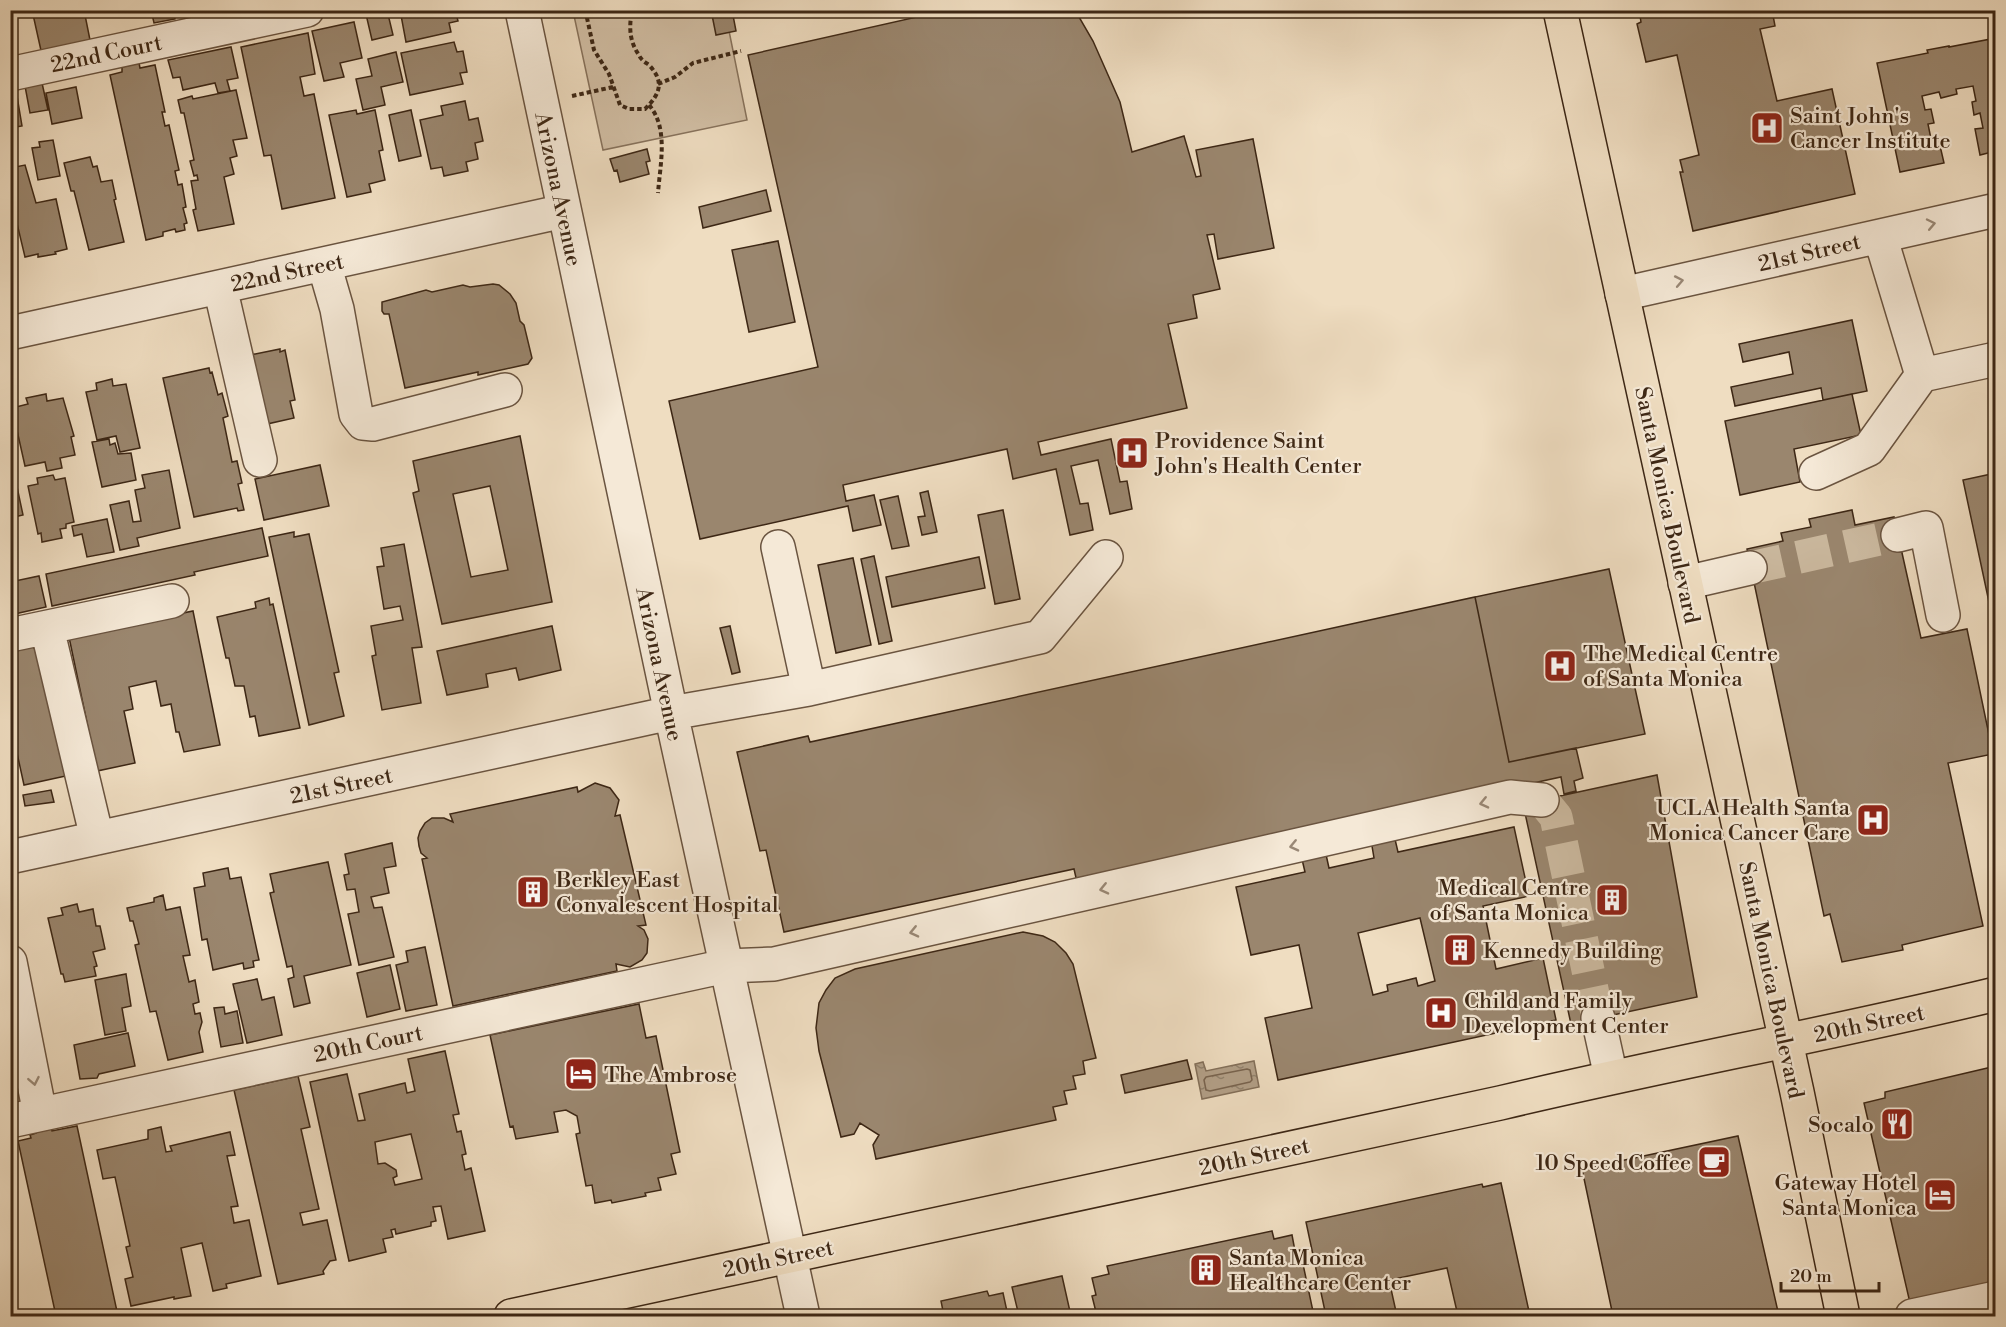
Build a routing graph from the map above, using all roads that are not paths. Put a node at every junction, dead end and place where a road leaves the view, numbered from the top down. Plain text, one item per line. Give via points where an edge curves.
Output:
1 (307, 10) edge
2 (522, 10) edge
3 (1560, 10) edge
4 (10, 74) edge
5 (1995, 210) edge
6 (564, 211) junction
7 (1880, 236) junction
8 (324, 264) junction
9 (220, 287) junction
10 (1622, 294) junction
11 (10, 333) edge
12 (1995, 359) edge
13 (1922, 375) junction
14 (505, 390) dead end
15 (260, 460) dead end
16 (1816, 473) dead end
17 (1898, 535) tunnel mouth
18 (778, 547) dead end
19 (1106, 557) dead end
20 (1750, 568) tunnel mouth
21 (1685, 583) junction
22 (172, 601) dead end
23 (1943, 615) dead end
24 (47, 628) junction
25 (10, 635) edge
26 (809, 689) junction
27 (671, 712) junction
28 (1542, 800) dead end
29 (97, 838) junction
30 (10, 857) edge
31 (10, 962) edge
32 (726, 966) junction
33 (1995, 994) edge
34 (1598, 1018) tunnel mouth
35 (1785, 1041) junction
36 (1611, 1077) junction
37 (25, 1117) edge
38 (790, 1256) junction
39 (1995, 1298) edge
40 (516, 1316) edge
41 (803, 1317) edge
42 (1843, 1317) edge
43 (1912, 1317) edge

1 - 4 street, 22nd Court
2 - 6 street, Arizona Avenue
3 - 10 main road, Santa Monica Boulevard
7 -> 5 street, 21st Street
6 - 8 street, 22nd Street
6 - 27 street, Arizona Avenue
10 -> 7 street, 21st Street
7 - 13 street
8 - 9 street, 22nd Street
8 - 14 street via 337,309 356,414 363,423 373,424
9 - 11 street, 22nd Street
9 - 15 street
10 - 21 main road, Santa Monica Boulevard
12 - 13 street
13 - 16 street via 1869,449
17 - 23 street via 1926,528
18 - 26 street
19 - 26 street, 21st Street via 1040,638
20 - 21 street
21 - 35 main road, Santa Monica Boulevard
22 - 24 street
24 - 25 street
24 - 29 street
26 - 27 street, 21st Street
27 - 29 street, 21st Street
27 - 32 street, Arizona Avenue
28 -> 32 street, 20th Court via 1510,797 774,964
29 - 30 street, 21st Street
31 -> 37 street
32 - 37 street, 20th Court
32 - 38 street, Arizona Avenue
33 - 35 main road, 20th Street
34 - 36 street
35 - 36 main road, 20th Street
35 - 42 main road, Santa Monica Boulevard
36 - 38 main road, 20th Street
38 - 40 main road, 20th Street
38 - 41 street, Arizona Avenue
39 - 43 street

